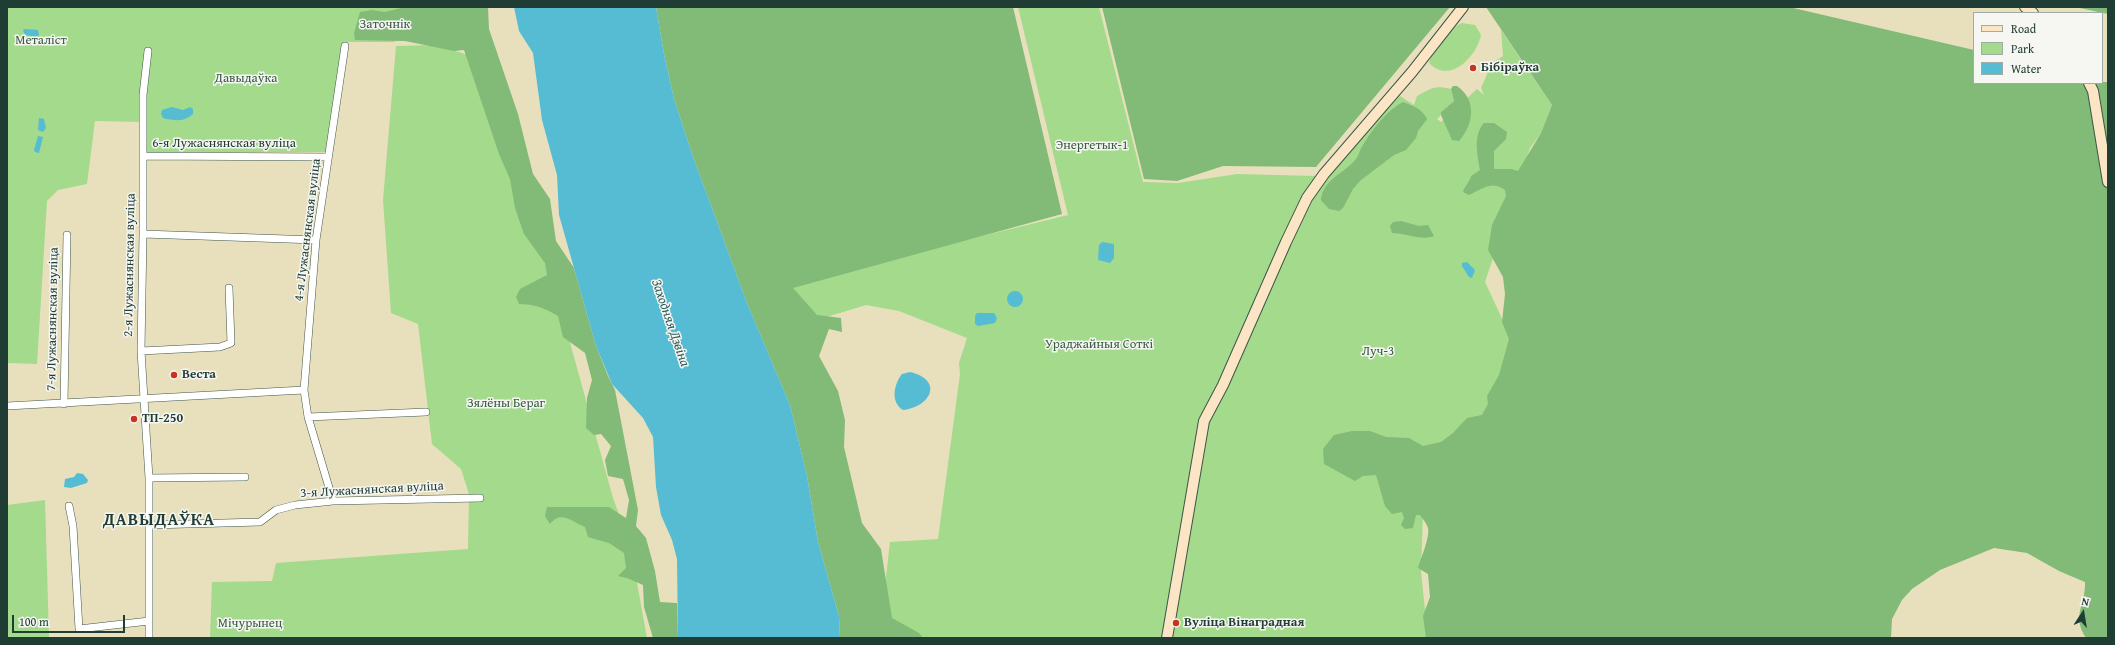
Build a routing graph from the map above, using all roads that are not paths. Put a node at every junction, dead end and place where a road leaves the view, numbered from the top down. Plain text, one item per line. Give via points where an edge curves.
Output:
1 (1463, 7) edge
2 (345, 46) dead end
3 (148, 51) dead end
4 (2090, 84) edge
5 (143, 156) junction
6 (328, 157) junction
7 (2108, 182) edge
8 (144, 234) junction
9 (67, 235) dead end
10 (316, 240) junction
11 (229, 288) dead end
12 (141, 350) junction
13 (304, 390) junction
14 (143, 399) junction
15 (64, 404) junction
16 (7, 406) edge
17 (426, 412) dead end
18 (308, 417) junction
19 (245, 477) dead end
20 (149, 478) junction
21 (480, 498) dead end
22 (332, 501) junction
23 (69, 506) dead end
24 (150, 526) junction
25 (149, 621) junction
26 (149, 638) edge
27 (1167, 638) edge

1 - 27 street via 1412,72 1324,174 1307,198 1286,242 1226,378 1204,421
2 - 6 street, 4-я Лужаснянская вуліца
3 - 5 street, 2-я Лужаснянская вуліца via 143,95
4 - 7 street via 2093,91
5 - 6 street, 6-я Лужаснянская вуліца
5 - 8 street, 2-я Лужаснянская вуліца
6 - 10 street, 4-я Лужаснянская вуліца
8 - 10 street
8 - 12 street, 2-я Лужаснянская вуліца
9 - 15 street, 7-я Лужаснянская вуліца
10 - 13 street, 4-я Лужаснянская вуліца
11 - 12 street via 231,343 220,347
12 - 14 street, 2-я Лужаснянская вуліца
13 - 14 street
13 - 18 street, 4-я Лужаснянская вуліца
14 - 15 street
14 - 20 street, 2-я Лужаснянская вуліца
15 - 16 street
17 - 18 street
18 - 22 street, 4-я Лужаснянская вуліца
19 - 20 street
20 - 24 street, 2-я Лужаснянская вуліца
21 - 22 street, 3-я Лужаснянская вуліца
22 - 24 street, 3-я Лужаснянская вуліца via 276,510 260,522
23 - 25 street via 73,526 79,629
24 - 25 street, 2-я Лужаснянская вуліца
25 - 26 street, 2-я Лужаснянская вуліца

